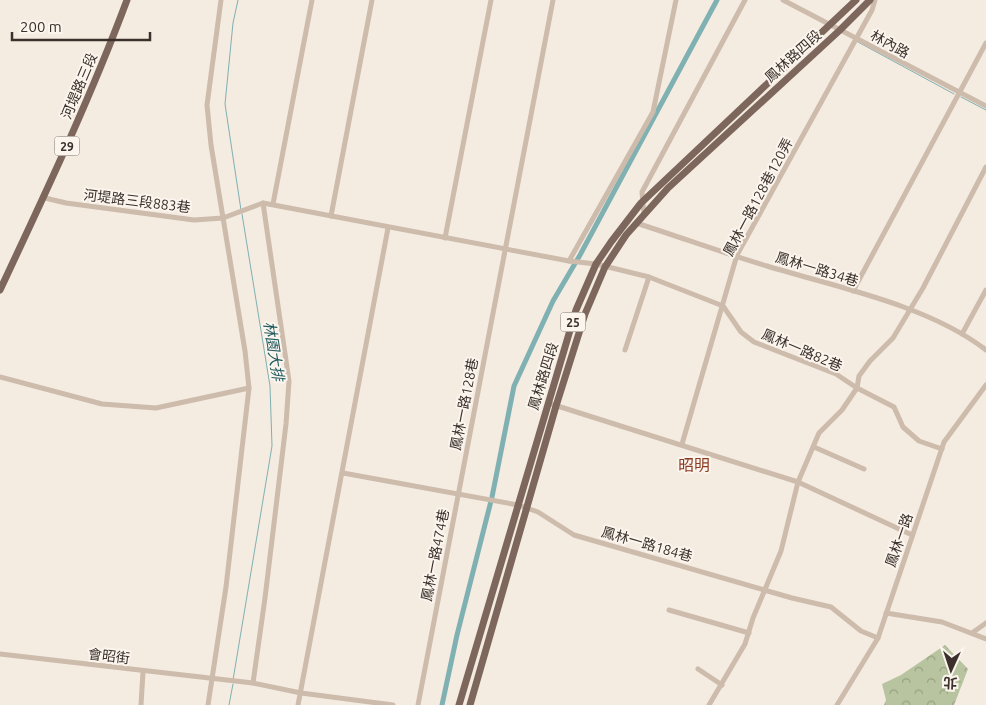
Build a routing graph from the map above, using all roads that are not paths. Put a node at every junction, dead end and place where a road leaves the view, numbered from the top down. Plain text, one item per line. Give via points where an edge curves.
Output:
1 (127, 0) edge
2 (221, 0) edge
3 (312, 0) edge
4 (372, 0) edge
5 (492, 0) edge
6 (553, 0) edge
7 (676, 0) edge
8 (745, 0) edge
9 (783, 0) edge
10 (856, 0) edge
11 (870, 0) edge
12 (874, 0) edge
13 (831, 25) junction
14 (840, 30) junction
15 (855, 38) junction
16 (986, 43) edge
17 (959, 92) junction
18 (986, 106) edge
19 (986, 166) edge
20 (45, 198) junction
21 (261, 203) junction
22 (641, 203) junction
23 (273, 204) junction
24 (644, 214) junction
25 (331, 216) junction
26 (225, 217) junction
27 (636, 223) junction
28 (388, 228) junction
29 (446, 238) junction
30 (504, 248) junction
31 (737, 255) junction
32 (571, 261) junction
33 (596, 264) junction
34 (605, 267) junction
35 (649, 277) junction
36 (0, 290) edge
37 (986, 290) edge
38 (853, 291) junction
39 (723, 306) junction
40 (910, 311) junction
41 (962, 334) junction
42 (625, 350) dead end
43 (986, 350) edge
44 (0, 378) edge
45 (986, 385) edge
46 (249, 388) junction
47 (857, 388) junction
48 (548, 402) junction
49 (556, 406) junction
50 (682, 444) junction
51 (814, 447) junction
52 (942, 449) junction
53 (864, 469) dead end
54 (343, 473) junction
55 (798, 482) junction
56 (458, 495) junction
57 (518, 505) junction
58 (527, 508) junction
59 (912, 535) junction
60 (766, 591) junction
61 (669, 610) dead end
62 (886, 613) junction
63 (986, 623) edge
64 (749, 633) junction
65 (972, 633) junction
66 (878, 638) junction
67 (986, 639) edge
68 (0, 654) edge
69 (698, 669) dead end
70 (143, 672) junction
71 (214, 678) junction
72 (251, 683) junction
73 (722, 685) junction
74 (301, 693) junction
75 (141, 705) edge
76 (208, 705) edge
77 (298, 705) edge
78 (393, 705) edge
79 (418, 705) edge
80 (459, 705) edge
81 (470, 705) edge
82 (709, 705) edge
83 (837, 705) edge

1 - 20 main road, 河堤路三段 / 29 via 102,68
2 - 26 street via 207,105 210,145
3 - 23 street
4 - 25 street
5 - 29 street
6 - 30 street, 鳳林一路128巷
7 - 32 street via 653,112
8 - 22 street via 642,192
9 - 13 street, 林內路
10 - 13 main road, 25
11 - 14 main road, 25
12 - 15 street, 鳳林一路128巷120弄 via 872,10
13 - 14 street, 林內路
13 - 22 main road, 鳳林路四段 / 25
14 - 15 street, 林內路
14 - 24 main road, 鳳林路四段 / 25 via 668,188
15 - 17 street, 林內路
15 - 31 street, 鳳林一路128巷120弄
16 - 17 street
17 - 18 street, 林內路
17 - 38 street
19 - 40 street
20 - 26 street, 河堤路三段883巷 via 174,219
20 - 36 main road, 河堤路三段 / 29
21 - 23 street
21 - 26 street, 河堤路三段883巷
21 - 72 street via 289,381 269,571
22 - 24 street
22 - 33 main road, 鳳林路四段 / 25
23 - 25 street
24 - 27 main road, 鳳林路四段 / 25
25 - 28 street
26 - 46 street
27 - 31 street, 鳳林一路34巷
27 - 34 main road, 鳳林路四段 / 25
28 - 29 street
28 - 54 street
29 - 30 street
30 - 32 street
30 - 56 street, 鳳林一路128巷
31 - 38 street, 鳳林一路34巷
31 - 39 street, 鳳林一路128巷120弄
32 - 33 street
33 - 34 street
33 - 48 main road, 鳳林路四段 / 25 via 576,310
34 - 35 street
34 - 49 main road, 鳳林路四段 / 25 via 585,314
35 - 39 street
35 - 42 street
37 - 41 street
38 - 40 street, 鳳林一路34巷 via 890,301
39 - 47 street, 鳳林一路82巷 via 744,336 823,368
39 - 50 street, 鳳林一路128巷120弄
40 - 41 street, 鳳林一路34巷
40 - 47 street via 891,342 870,360 859,376
41 - 43 street, 鳳林一路34巷
44 - 46 street via 102,404 156,408
45 - 52 street, 鳳林一路 via 949,434
46 - 71 street
47 - 51 street via 842,410 819,433
47 - 52 street, 鳳林一路82巷 via 894,407 903,427 918,441
48 - 49 street
48 - 57 main road, 鳳林路四段 / 25
49 - 50 street
49 - 58 main road, 鳳林路四段 / 25
50 - 55 street
51 - 53 street
51 - 55 street
52 - 59 street, 鳳林一路
54 - 56 street, 鳳林一路474巷
54 - 74 street
55 - 59 street
55 - 60 street via 781,551
56 - 57 street
56 - 79 street, 鳳林一路474巷
57 - 58 street
57 - 80 main road, 鳳林路四段 / 25
58 - 60 street, 鳳林一路184巷 via 574,535
58 - 81 main road, 鳳林路四段 / 25
59 - 62 street, 鳳林一路
60 - 64 street
60 - 66 street, 鳳林一路184巷 via 831,607 862,631
61 - 64 street
62 - 65 street via 942,622
62 - 66 street, 鳳林一路
63 - 65 street
64 - 73 street via 739,658
65 - 67 street
66 - 83 street, 鳳林一路
68 - 70 street, 會昭街
69 - 73 street
70 - 71 street, 會昭街
70 - 75 street
71 - 72 street, 會昭街
71 - 76 street
72 - 74 street
73 - 82 street
74 - 77 street
74 - 78 street

